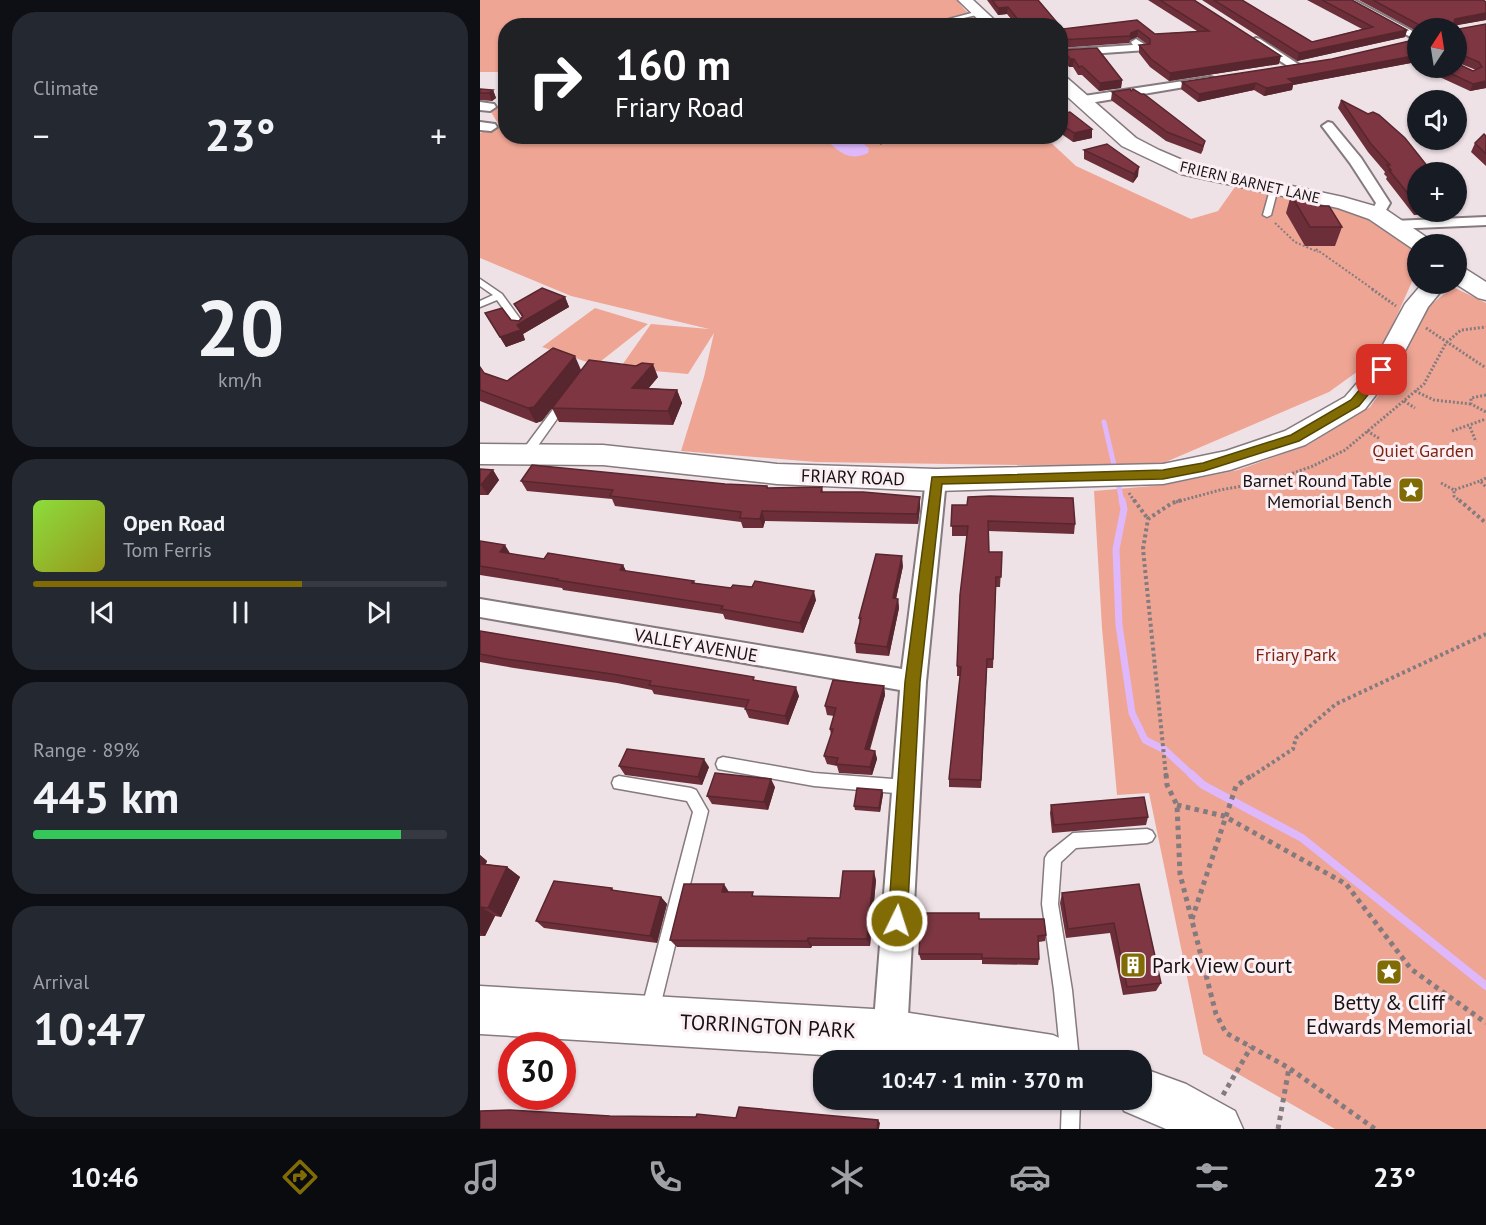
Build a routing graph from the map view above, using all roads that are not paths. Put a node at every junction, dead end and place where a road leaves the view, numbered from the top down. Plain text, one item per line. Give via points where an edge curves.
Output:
1 (965, 0) edge
2 (1347, 0) edge
3 (979, 13) junction
4 (953, 18) edge
5 (985, 18) edge
6 (1407, 33) edge
7 (1248, 36) edge
8 (1136, 42) edge
9 (1068, 53) edge
10 (1272, 70) edge
11 (1225, 77) edge
12 (1068, 87) edge
13 (1084, 100) junction
14 (1328, 126) dead end
15 (1274, 188) junction
16 (1267, 215) road end
17 (1385, 220) junction
18 (1486, 221) edge
19 (1407, 235) edge
20 (1467, 280) edge
21 (480, 282) edge
22 (1486, 293) edge
23 (1426, 294) edge
24 (499, 296) junction
25 (480, 304) edge
26 (521, 327) edge
27 (569, 396) edge
28 (480, 454) edge
29 (526, 454) junction
30 (936, 480) junction
31 (480, 609) edge
32 (913, 682) junction
33 (723, 764) dead end
34 (619, 783) dead end
35 (906, 787) junction
36 (1147, 836) dead end
37 (480, 1010) edge
38 (648, 1020) junction
39 (890, 1034) junction
40 (990, 1050) edge
41 (1069, 1050) edge
42 (1071, 1110) edge
43 (1070, 1129) edge

1 - 3 street
2 - 6 street
3 - 4 lane
3 - 5 street
7 - 10 street via 1301,65
8 - 9 street via 1143,48
11 - 13 street
12 - 13 street, FRIERN BARNET LANE
13 - 15 street, FRIERN BARNET LANE via 1129,142 1152,154 1188,170
14 - 17 street via 1383,204
15 - 16 lane
15 - 17 street, FRIERN BARNET LANE via 1343,203
17 - 18 street
17 - 19 street, FRIERN BARNET LANE
20 - 22 street
21 - 24 lane
23 - 30 street, FRIARY ROAD via 1382,370 1355,403 1295,438 1204,467 1163,474
24 - 25 lane
24 - 26 lane
27 - 29 lane
28 - 29 street, FRIARY ROAD
29 - 30 street, FRIARY ROAD via 603,455 777,474
30 - 32 street
31 - 32 street, VALLEY AVENUE
32 - 35 street
33 - 35 lane via 826,783
34 - 38 lane via 691,795 701,811
35 - 39 street
36 - 41 lane via 1073,840 1053,858 1050,904
37 - 38 street, TORRINGTON PARK
38 - 39 street, TORRINGTON PARK
39 - 40 street, TORRINGTON PARK
42 - 43 lane

